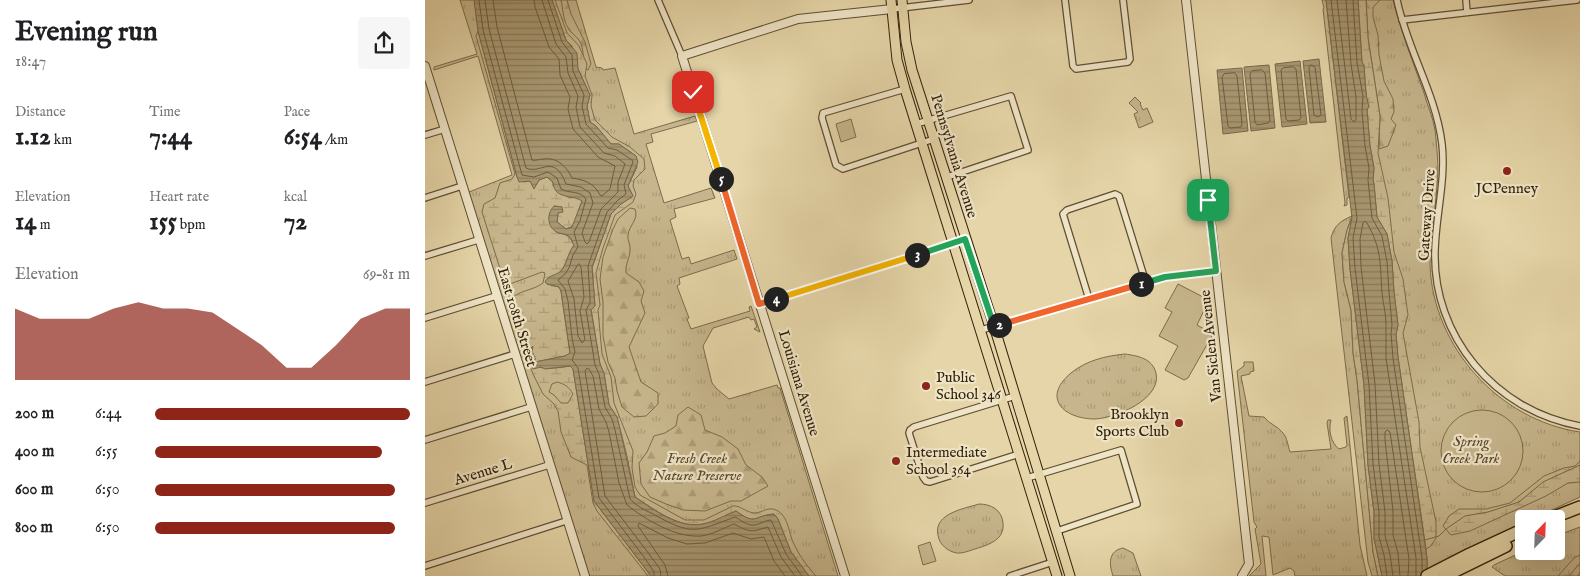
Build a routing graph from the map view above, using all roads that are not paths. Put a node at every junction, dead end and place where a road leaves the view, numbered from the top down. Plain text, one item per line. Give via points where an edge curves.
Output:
1 (658, 0) edge
2 (969, 0) edge
3 (1065, 0) edge
4 (1123, 0) edge
5 (1186, 0) edge
6 (1397, 0) edge
7 (1465, 0) edge
8 (1577, 0) edge
9 (1522, 3) edge
10 (891, 4) edge
11 (902, 4) edge
12 (1467, 12) junction
13 (1402, 20) junction
14 (681, 56) junction
15 (425, 66) edge
16 (905, 89) junction
17 (928, 121) junction
18 (917, 124) junction
19 (445, 129) junction
20 (425, 135) edge
21 (934, 140) junction
22 (923, 143) junction
23 (947, 176) junction
24 (462, 186) junction
25 (425, 198) edge
26 (965, 239) junction
27 (478, 240) junction
28 (954, 244) junction
29 (425, 256) edge
30 (1216, 271) junction
31 (1146, 283) junction
32 (496, 296) junction
33 (1089, 299) junction
34 (759, 304) junction
35 (425, 318) edge
36 (994, 326) junction
37 (981, 330) junction
38 (515, 354) junction
39 (425, 382) edge
40 (1015, 396) junction
41 (1003, 400) junction
42 (531, 407) junction
43 (1580, 426) edge
44 (425, 440) edge
45 (1019, 454) junction
46 (549, 464) junction
47 (1039, 475) junction
48 (1027, 478) junction
49 (425, 503) edge
50 (1580, 507) edge
51 (1565, 513) edge
52 (1580, 515) edge
53 (567, 521) junction
54 (1565, 521) edge
55 (1057, 531) junction
56 (1515, 534) edge
57 (1515, 542) edge
58 (1053, 562) junction
59 (425, 566) edge
60 (1245, 573) edge
61 (1444, 573) edge
62 (585, 576) edge
63 (845, 576) edge
64 (1010, 576) edge
65 (1057, 576) edge
66 (1070, 576) edge
67 (1427, 576) edge

1 - 14 street, Louisiana Avenue
2 - 11 street
3 - 4 street via 1076,69 1128,62
5 - 30 street, Van Siclen Avenue
6 - 13 street, Gateway Drive
7 - 12 street
8 - 9 street
9 - 12 street
10 - 11 street
10 - 14 street via 798,19
10 - 16 main road, Pennsylvania Avenue via 897,60
11 - 17 main road, Pennsylvania Avenue via 909,56
12 - 13 street
13 - 43 street, Gateway Drive via 1435,110 1441,136 1443,175 1435,266 1438,291 1450,326 1461,348 1505,395 1548,418
14 - 34 street, Louisiana Avenue
15 - 19 street, East 108th Street
16 - 18 main road, Pennsylvania Avenue
16 - 22 street via 823,113 836,165 843,169
17 - 18 street
17 - 21 main road, Pennsylvania Avenue
17 - 23 street via 1011,96 1028,150
18 - 22 main road, Pennsylvania Avenue
19 - 20 street
19 - 24 street, East 108th Street
21 - 22 street
21 - 23 main road, Pennsylvania Avenue
22 - 28 main road, Pennsylvania Avenue
23 - 26 main road, Pennsylvania Avenue
24 - 25 street
24 - 27 street, East 108th Street
26 - 28 street
26 - 36 main road, Pennsylvania Avenue
27 - 29 street
27 - 32 street, East 108th Street
28 - 34 street
28 - 37 main road, Pennsylvania Avenue
30 - 31 street via 1165,277
30 - 60 street, Van Siclen Avenue via 1249,564
31 - 33 street
31 - 33 street via 1119,196 1115,194 1063,214
32 - 35 street
32 - 38 street, East 108th Street
33 - 36 street
34 - 63 street, Louisiana Avenue
36 - 37 street
36 - 40 main road, Pennsylvania Avenue
37 - 41 main road, Pennsylvania Avenue
38 - 39 street
38 - 42 street, East 108th Street
40 - 41 street
40 - 47 main road, Pennsylvania Avenue
41 - 45 main road, Pennsylvania Avenue
41 - 45 street via 914,427 909,433 923,477 930,482
42 - 44 street
42 - 46 street, East 108th Street
45 - 48 main road, Pennsylvania Avenue
46 - 49 street, Avenue L
46 - 53 street, East 108th Street
47 - 48 street
47 - 55 main road, Pennsylvania Avenue
47 - 55 street via 1121,450 1137,504
48 - 58 main road, Pennsylvania Avenue
50 - 51 highway
52 - 54 highway
53 - 59 street
53 - 62 street, East 108th Street
55 - 66 main road, Pennsylvania Avenue
56 - 61 highway
57 - 61 highway
58 - 64 street
58 - 65 main road, Pennsylvania Avenue
61 - 67 highway

